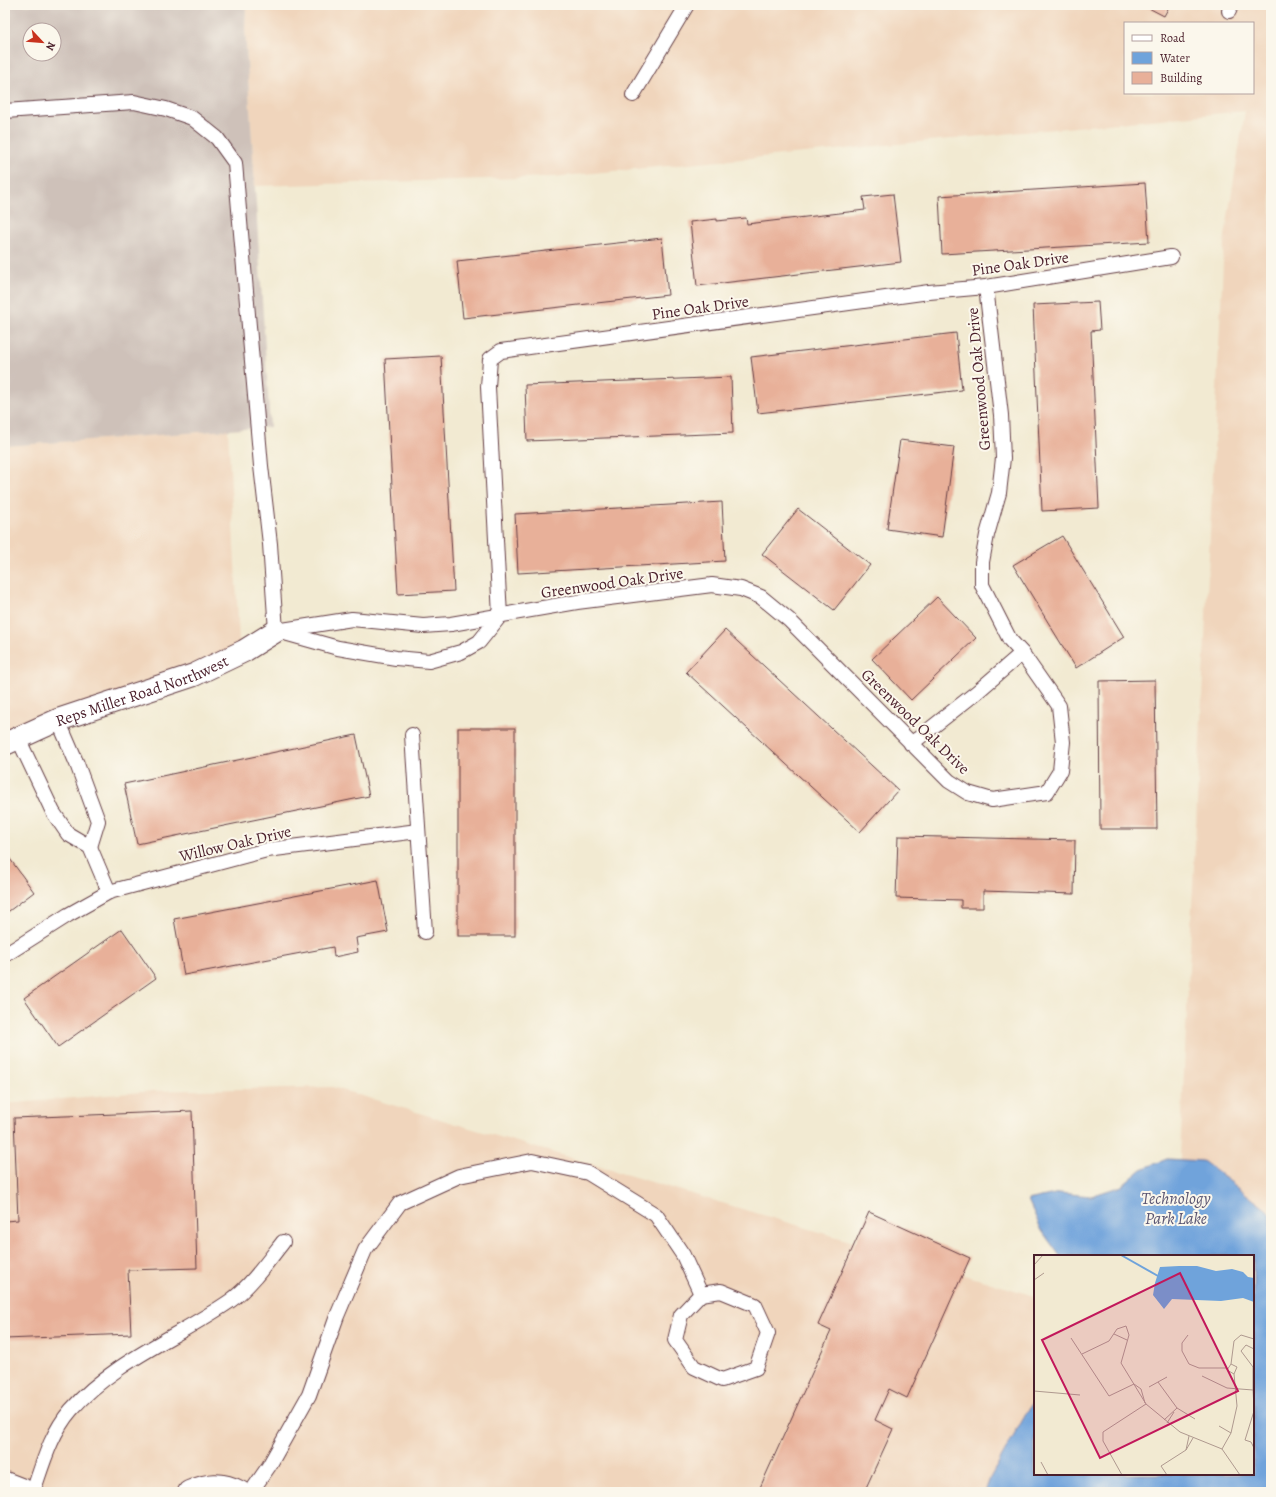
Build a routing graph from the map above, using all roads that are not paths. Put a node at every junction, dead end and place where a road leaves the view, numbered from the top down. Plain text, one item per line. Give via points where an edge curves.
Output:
1 (687, 5) edge
2 (633, 95) dead end
3 (5, 111) edge
4 (1171, 257) dead end
5 (986, 286) junction
6 (500, 616) junction
7 (276, 631) junction
8 (1022, 653) junction
9 (58, 720) junction
10 (412, 734) dead end
11 (11, 741) edge
12 (911, 744) junction
13 (418, 830) junction
14 (90, 847) junction
15 (109, 892) junction
16 (426, 932) dead end
17 (5, 955) edge
18 (283, 1242) dead end
19 (702, 1294) junction
20 (5, 1483) edge
21 (28, 1492) edge
22 (33, 1492) edge
23 (189, 1492) edge
24 (240, 1492) edge
25 (251, 1492) edge

1 - 2 lane
3 - 7 lane via 134,102 166,109 192,118 217,138 235,163
4 - 5 lane, Pine Oak Drive
5 - 6 lane, Pine Oak Drive via 501,351 490,359 488,386
5 - 8 lane, Greenwood Oak Drive via 1001,415 1002,458 999,493 982,562 982,585 1010,640
6 - 7 lane, Greenwood Oak Drive via 423,626 352,619
6 - 7 lane via 479,642 461,652 430,661 338,648
6 - 12 lane, Greenwood Oak Drive via 577,602 712,585 741,589 761,597 789,620
7 - 9 street, Reps Miller Road Northwest via 244,651 194,675
8 - 12 lane
8 - 12 lane, Greenwood Oak Drive via 1059,706 1063,742 1060,771 1047,792 992,800 968,793 949,781
9 - 11 street, Reps Miller Road Northwest
9 - 14 lane via 98,822
10 - 13 lane
11 - 14 lane via 68,834
13 - 15 lane, Willow Oak Drive via 267,850
13 - 16 lane
14 - 15 lane
15 - 17 lane, Willow Oak Drive
18 - 22 lane via 232,1300 103,1379 70,1411 51,1440
19 - 19 lane via 681,1315 675,1340 694,1367 722,1380 756,1368 768,1333 755,1305 721,1291
19 - 25 lane via 683,1255 656,1216 588,1173 532,1161 458,1176 400,1203 365,1250 337,1316 309,1395 269,1466
20 - 21 street
23 - 24 street via 205,1485 228,1486

